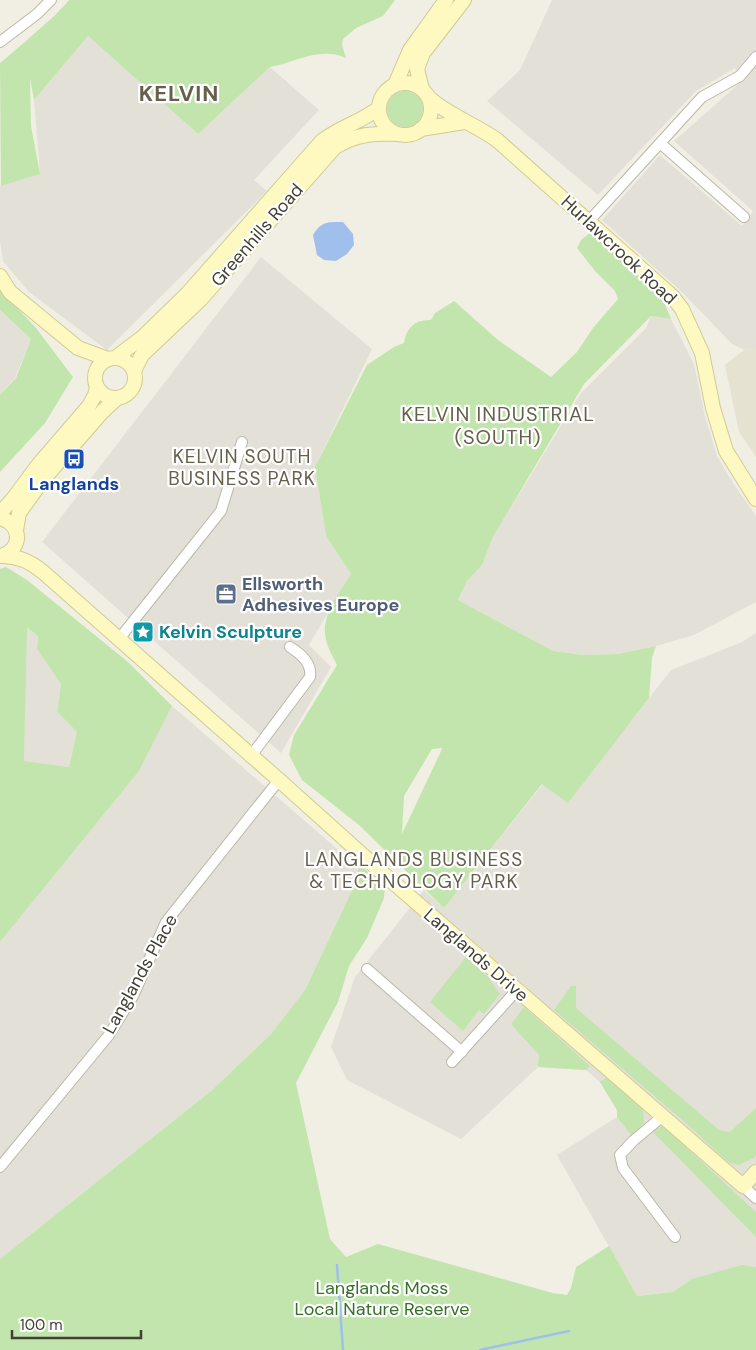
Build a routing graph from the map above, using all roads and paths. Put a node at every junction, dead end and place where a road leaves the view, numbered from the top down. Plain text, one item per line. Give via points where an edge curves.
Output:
1 (51, 0) edge
2 (446, 0) edge
3 (464, 0) edge
4 (0, 42) edge
5 (756, 57) edge
6 (395, 85) junction
7 (425, 93) junction
8 (379, 108) junction
9 (464, 122) junction
10 (421, 129) junction
11 (398, 134) junction
12 (660, 143) junction
13 (744, 218) dead end
14 (589, 221) junction
15 (0, 276) edge
16 (78, 348) junction
17 (112, 358) junction
18 (134, 371) junction
19 (96, 381) junction
20 (116, 399) junction
21 (242, 442) dead end
22 (756, 499) edge
23 (0, 513) edge
24 (0, 518) edge
25 (16, 532) junction
26 (2, 556) edge
27 (32, 564) junction
28 (119, 639) junction
29 (290, 646) dead end
30 (251, 756) junction
31 (279, 780) junction
32 (367, 969) dead end
33 (517, 990) junction
34 (462, 1052) junction
35 (452, 1062) dead end
36 (662, 1116) junction
37 (0, 1167) edge
38 (756, 1172) edge
39 (742, 1186) junction
40 (756, 1198) edge
41 (675, 1237) dead end

1 - 4 street
2 - 6 street via 410,50
3 - 7 street via 423,53 417,70
5 - 12 street via 740,76 702,96
6 - 7 street via 409,83
6 - 8 street via 384,93
7 - 9 street, Hurlawcrook Road via 438,106
7 - 10 street via 430,114
8 - 11 street via 386,127
8 - 17 street, Greenhills Road via 322,141 188,294 144,336
9 - 10 street
9 - 14 street, Hurlawcrook Road via 477,126 497,140
10 - 11 street via 408,135
11 - 18 street, Greenhills Road via 360,136 335,148 186,315 142,355
12 - 13 street
12 - 14 street
14 - 22 street, Hurlawcrook Road via 671,294 682,309 702,353 726,451
15 - 16 street via 10,292
16 - 17 street
16 - 19 street
17 - 18 street via 127,361
17 - 19 street via 99,365
18 - 20 street via 133,387
19 - 20 street via 104,396
19 - 23 street via 95,395 89,406
20 - 25 street via 42,481 19,513
21 - 28 street via 221,511
24 - 25 street via 12,524
25 - 26 street via 17,540 12,550
25 - 27 street, Langlands Drive
26 - 27 street, Langlands Drive via 13,556
27 - 28 street, Langlands Drive
28 - 30 street, Langlands Drive
29 - 30 street via 308,663 310,677
30 - 31 street, Langlands Drive
31 - 33 street, Langlands Drive
31 - 37 street, Langlands Place via 166,922 133,996 109,1035
32 - 34 street
33 - 34 street
33 - 36 street, Langlands Drive
34 - 35 street
36 - 39 street, Langlands Drive
36 - 41 street via 620,1155 623,1168
38 - 39 street
39 - 40 street

